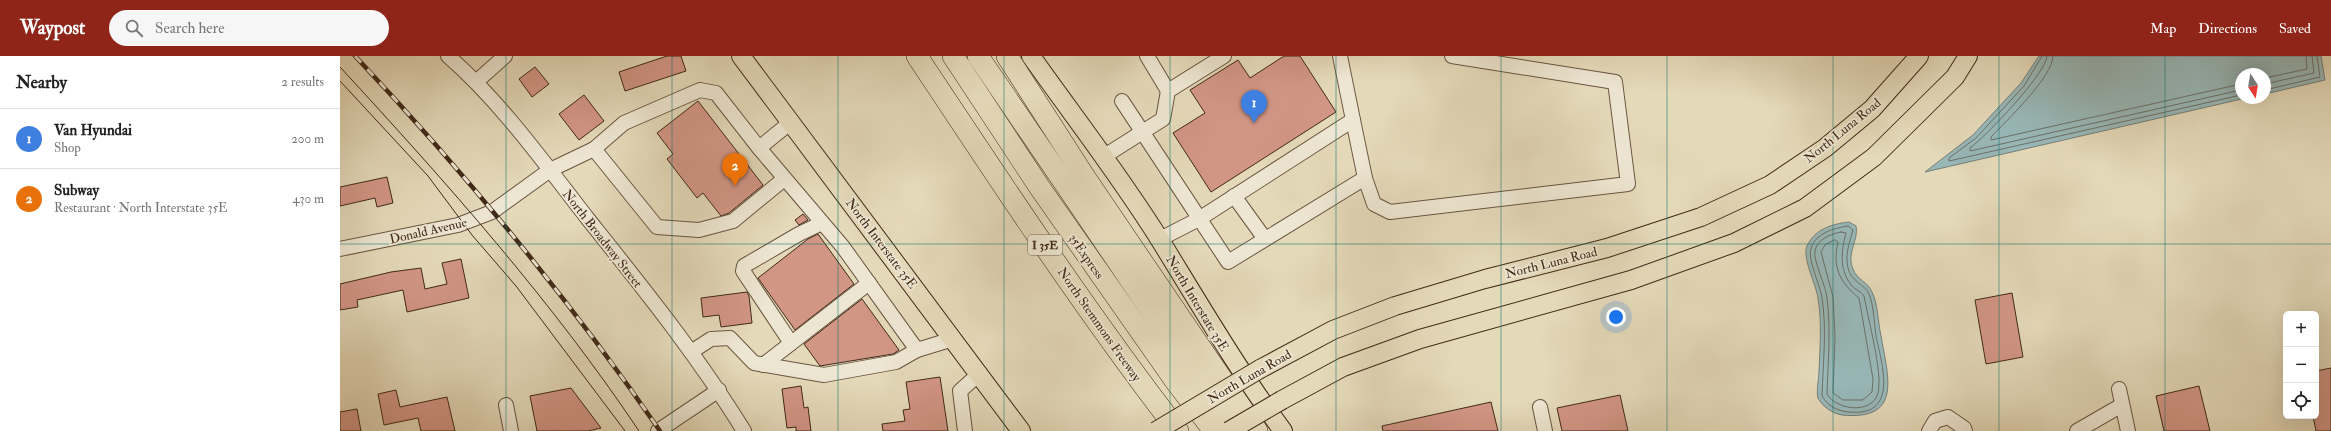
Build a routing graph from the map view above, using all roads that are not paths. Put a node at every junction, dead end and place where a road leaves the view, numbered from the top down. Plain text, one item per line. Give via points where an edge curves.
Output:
1 (448, 56) edge
2 (505, 56) edge
3 (741, 56) edge
4 (917, 56) edge
5 (953, 56) edge
6 (978, 56) edge
7 (1008, 56) edge
8 (1031, 56) edge
9 (1147, 56) edge
10 (1224, 56) edge
11 (1340, 56) edge
12 (1452, 56) edge
13 (1919, 56) edge
14 (1968, 56) edge
15 (476, 82) junction
16 (1168, 91) junction
17 (1122, 101) dead end
18 (1352, 120) junction
19 (791, 122) junction
20 (1142, 133) junction
21 (759, 148) junction
22 (594, 149) junction
23 (1103, 157) junction
24 (550, 170) junction
25 (1365, 178) junction
26 (784, 179) junction
27 (1234, 196) junction
28 (1199, 219) junction
29 (822, 223) junction
30 (1160, 239) junction
31 (1265, 239) junction
32 (340, 249) edge
33 (869, 283) junction
34 (953, 339) junction
35 (791, 343) junction
36 (917, 350) junction
37 (691, 352) junction
38 (763, 365) junction
39 (980, 373) junction
40 (2119, 389) dead end
41 (719, 390) junction
42 (506, 405) dead end
43 (2122, 405) junction
44 (1540, 407) dead end
45 (511, 431) edge
46 (658, 431) edge
47 (744, 431) edge
48 (966, 431) edge
49 (1021, 431) edge
50 (1156, 431) edge
51 (1178, 431) edge
52 (1214, 431) edge
53 (1229, 431) edge
54 (1238, 431) edge
55 (1257, 431) edge
56 (1283, 431) edge
57 (1545, 431) edge
58 (1928, 431) edge
59 (1965, 431) edge
60 (2077, 431) edge
61 (2128, 431) edge

1 - 15 street, North Broadway Street
2 - 15 street
3 - 19 main road, North Interstate 35E
4 - 51 highway, North Stemmons Freeway / I 35E via 1009,194 1147,391
5 - 52 highway, 35Express via 1044,194 1176,382
6 - 54 highway via 1194,372
7 - 55 highway via 1093,188
8 - 23 main road, North Interstate 35E
9 - 16 street
10 - 16 street
11 - 18 street
12 - 25 street via 1615,82 1628,184 1390,212 1374,204
13 - 50 main road, North Luna Road, bridge via 1872,109 1825,148 1770,186 1701,217 1607,248 1485,279 1395,306 1333,330 1260,369
14 - 53 main road, bridge via 1955,77 1874,157 1805,208 1734,243 1632,280 1420,338 1343,367
15 - 24 street, North Broadway Street
16 - 20 street via 1163,119
17 - 20 street
18 - 25 street
18 - 27 street
19 - 21 street
19 - 34 main road, North Interstate 35E
20 - 23 street
20 - 28 street
21 - 22 street, Donald Avenue via 716,93 700,90 624,123
21 - 26 street, Donald Avenue
22 - 24 street, Donald Avenue
22 - 26 street via 657,227 699,230 733,221
23 - 30 main road, North Interstate 35E
24 - 32 street, Donald Avenue via 492,212 458,225
24 - 37 street, North Broadway Street
25 - 31 street
26 - 29 street, Donald Avenue
27 - 28 street
27 - 31 street
28 - 30 street
28 - 31 street via 1228,262
29 - 33 street, Donald Avenue
29 - 35 street via 744,266 742,271
30 - 56 main road, North Interstate 35E via 1194,299 1255,394
33 - 35 street
33 - 36 street, Donald Avenue
34 - 36 street
34 - 39 main road, North Interstate 35E
35 - 38 street
36 - 38 street via 896,362 824,375
37 - 38 street via 711,339 730,338 754,363
37 - 41 street, North Broadway Street
39 - 48 street via 960,391
39 - 49 main road, North Interstate 35E
40 - 43 street
41 - 46 street
41 - 47 street, North Broadway Street
42 - 45 street
43 - 60 street
43 - 61 street
44 - 57 street
58 - 59 street via 1935,421 1948,417

